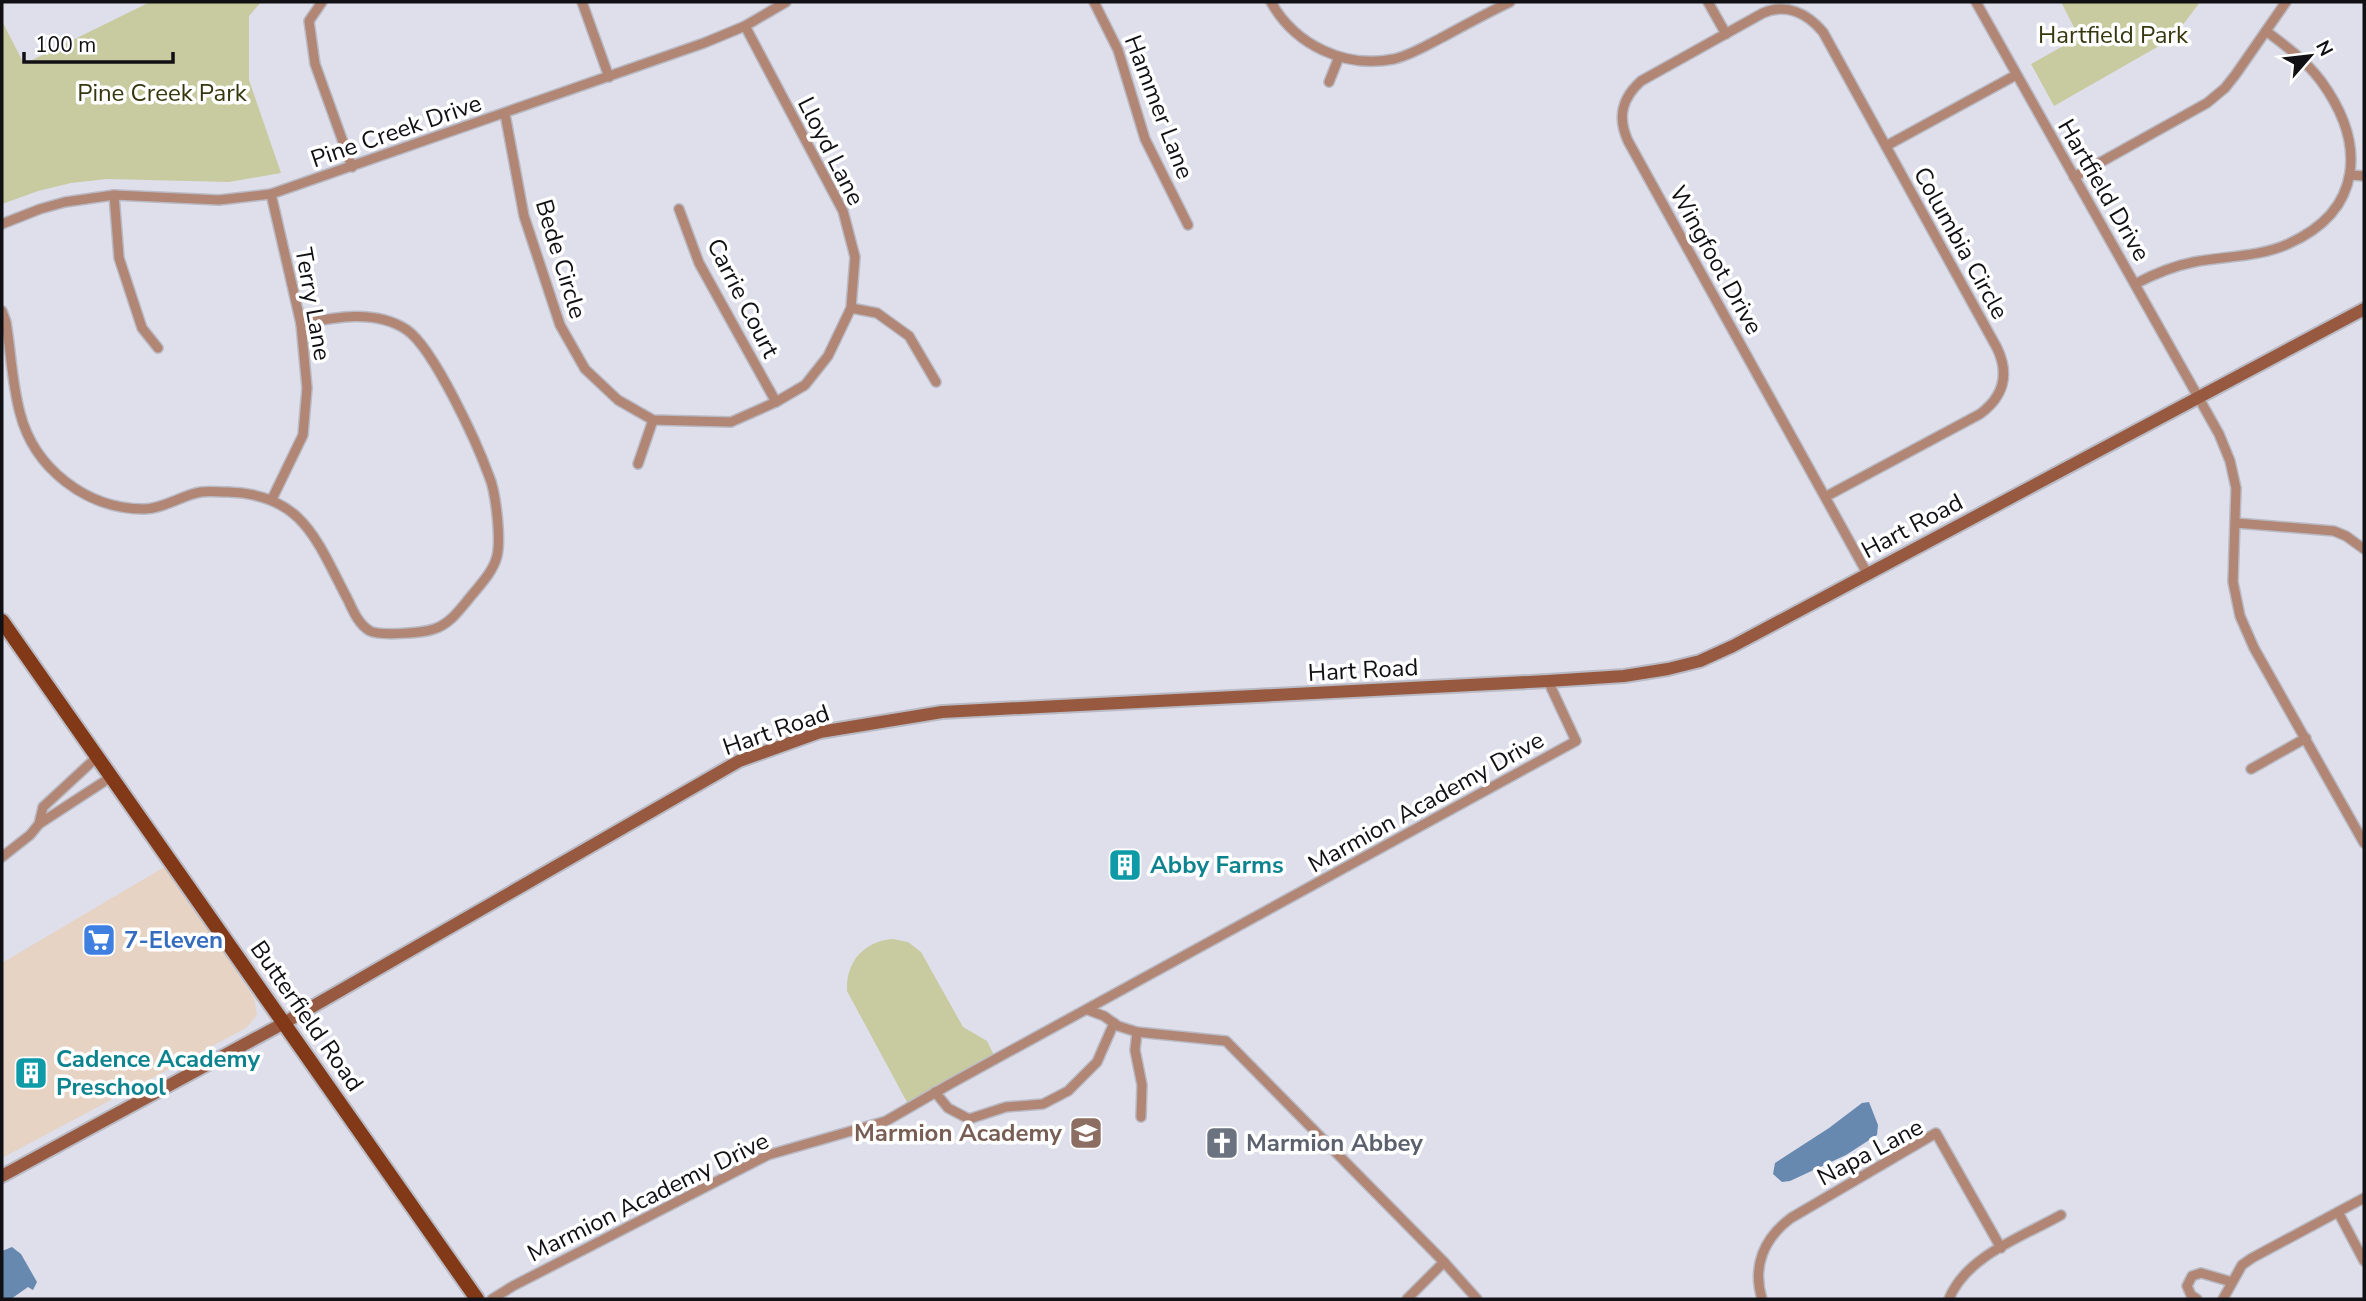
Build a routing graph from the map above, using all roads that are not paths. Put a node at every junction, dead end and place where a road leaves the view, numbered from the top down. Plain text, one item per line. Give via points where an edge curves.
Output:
1 (322, 2) edge
2 (582, 2) edge
3 (786, 2) edge
4 (1094, 2) edge
5 (1270, 2) edge
6 (1510, 2) edge
7 (1708, 2) edge
8 (1976, 2) edge
9 (2286, 2) edge
10 (745, 26) junction
11 (2266, 32) junction
12 (1726, 34) junction
13 (1339, 57) junction
14 (2016, 75) junction
15 (609, 77) junction
16 (1329, 82) dead end
17 (505, 114) junction
18 (1886, 146) junction
19 (352, 167) junction
20 (2351, 175) junction
21 (2364, 176) edge
22 (2074, 177) junction
23 (271, 194) junction
24 (114, 195) junction
25 (679, 209) dead end
26 (2, 224) edge
27 (1188, 225) dead end
28 (2135, 284) junction
29 (851, 308) junction
30 (2364, 309) edge
31 (2, 311) edge
32 (301, 324) junction
33 (158, 348) dead end
34 (7, 361) edge
35 (936, 382) dead end
36 (2199, 398) junction
37 (776, 402) junction
38 (653, 420) junction
39 (638, 464) dead end
40 (1825, 497) junction
41 (272, 499) junction
42 (2236, 523) junction
43 (2364, 549) edge
44 (1867, 573) junction
45 (2, 621) edge
46 (1548, 681) junction
47 (2306, 738) junction
48 (97, 757) junction
49 (2251, 769) dead end
50 (111, 777) junction
51 (39, 824) junction
52 (2364, 843) edge
53 (2, 857) edge
54 (1088, 1010) junction
55 (284, 1023) junction
56 (1114, 1023) junction
57 (1137, 1032) junction
58 (935, 1092) junction
59 (1141, 1117) dead end
60 (2, 1175) edge
61 (2364, 1198) edge
62 (2338, 1212) junction
63 (2061, 1215) dead end
64 (2001, 1248) junction
65 (2364, 1261) edge
66 (1444, 1262) junction
67 (2232, 1282) junction
68 (2224, 1298) edge
69 (477, 1299) edge
70 (492, 1299) edge
71 (1407, 1299) edge
72 (1477, 1299) edge
73 (1762, 1299) edge
74 (1949, 1299) edge
75 (2197, 1299) edge

1 - 19 street via 309,21 315,64
2 - 15 street
3 - 10 street, Pine Creek Drive
4 - 27 street, Hammer Lane via 1118,50 1145,139
5 - 13 street via 1303,39
6 - 13 street via 1411,54 1375,61
7 - 12 street
8 - 14 street, Hartfield Drive
9 - 11 street
10 - 15 street, Pine Creek Drive
10 - 29 street, Lloyd Lane via 842,211 855,257
11 - 20 street via 2304,61 2335,103 2351,143
11 - 22 street via 2225,88 2207,103
12 - 18 street, Columbia Circle via 1772,9 1808,17 1823,32
12 - 40 street, Wingfoot Drive via 1641,80 1626,98 1621,123
13 - 16 street
14 - 18 street
14 - 22 street, Hartfield Drive
15 - 17 street, Pine Creek Drive
17 - 19 street, Pine Creek Drive
17 - 38 street, Bede Circle via 524,216 560,325 585,369 618,400
18 - 40 street, Columbia Circle via 1997,348 2004,383 1991,406 1979,414
19 - 23 street, Pine Creek Drive
20 - 21 street
20 - 28 street via 2330,214 2290,243 2269,251 2175,266
22 - 28 street, Hartfield Drive
23 - 24 street, Pine Creek Drive via 219,200
23 - 32 street, Terry Lane
24 - 26 street, Pine Creek Drive via 65,202
24 - 33 street via 119,258 142,328
25 - 37 street, Carrie Court via 699,263
28 - 36 street, Hartfield Drive
29 - 35 street via 877,313 909,336
29 - 37 street, Bede Circle via 828,356 805,385
30 - 36 street, Hart Road
31 - 34 street
32 - 41 street, Terry Lane via 307,388 303,435
32 - 41 street via 337,316 369,317 393,323 418,342 442,374 490,477 497,509 497,556 477,588 443,625 376,633 361,624 311,530
34 - 41 street via 33,449 81,493 106,503 145,509 201,492
36 - 42 street, Hartfield Drive via 2231,461
36 - 44 street, Hart Road
37 - 38 street, Bede Circle via 731,422
38 - 39 street
40 - 44 street, Wingfoot Drive
42 - 43 street via 2334,531
42 - 47 street, Hartfield Drive via 2233,582 2239,616
44 - 46 street, Hart Road via 1700,661 1624,676
45 - 48 main road, Butterfield Road
46 - 54 street, Marmion Academy Drive via 1576,741
46 - 55 street, Hart Road via 942,712 820,732 739,761
47 - 49 street
47 - 52 street, Hartfield Drive
48 - 50 main road, Butterfield Road
48 - 51 street via 43,807
50 - 51 street
50 - 55 main road, Butterfield Road
51 - 53 street
54 - 56 street
54 - 58 street, Marmion Academy Drive
55 - 60 street, Hart Road
55 - 69 main road, Butterfield Road
56 - 57 street
56 - 58 street via 1097,1062 1068,1091 1043,1104 1006,1107 969,1119 948,1108
57 - 59 street
57 - 66 street via 1227,1041
58 - 70 street, Marmion Academy Drive via 887,1121 768,1155
61 - 62 street
62 - 65 street
62 - 67 street via 2252,1258
63 - 64 street
64 - 73 street, Napa Lane via 1936,1133 1776,1229 1759,1263
64 - 74 street via 1971,1267 1954,1285
66 - 71 street
66 - 72 street
67 - 68 street
67 - 75 street via 2201,1273 2192,1276 2187,1286

